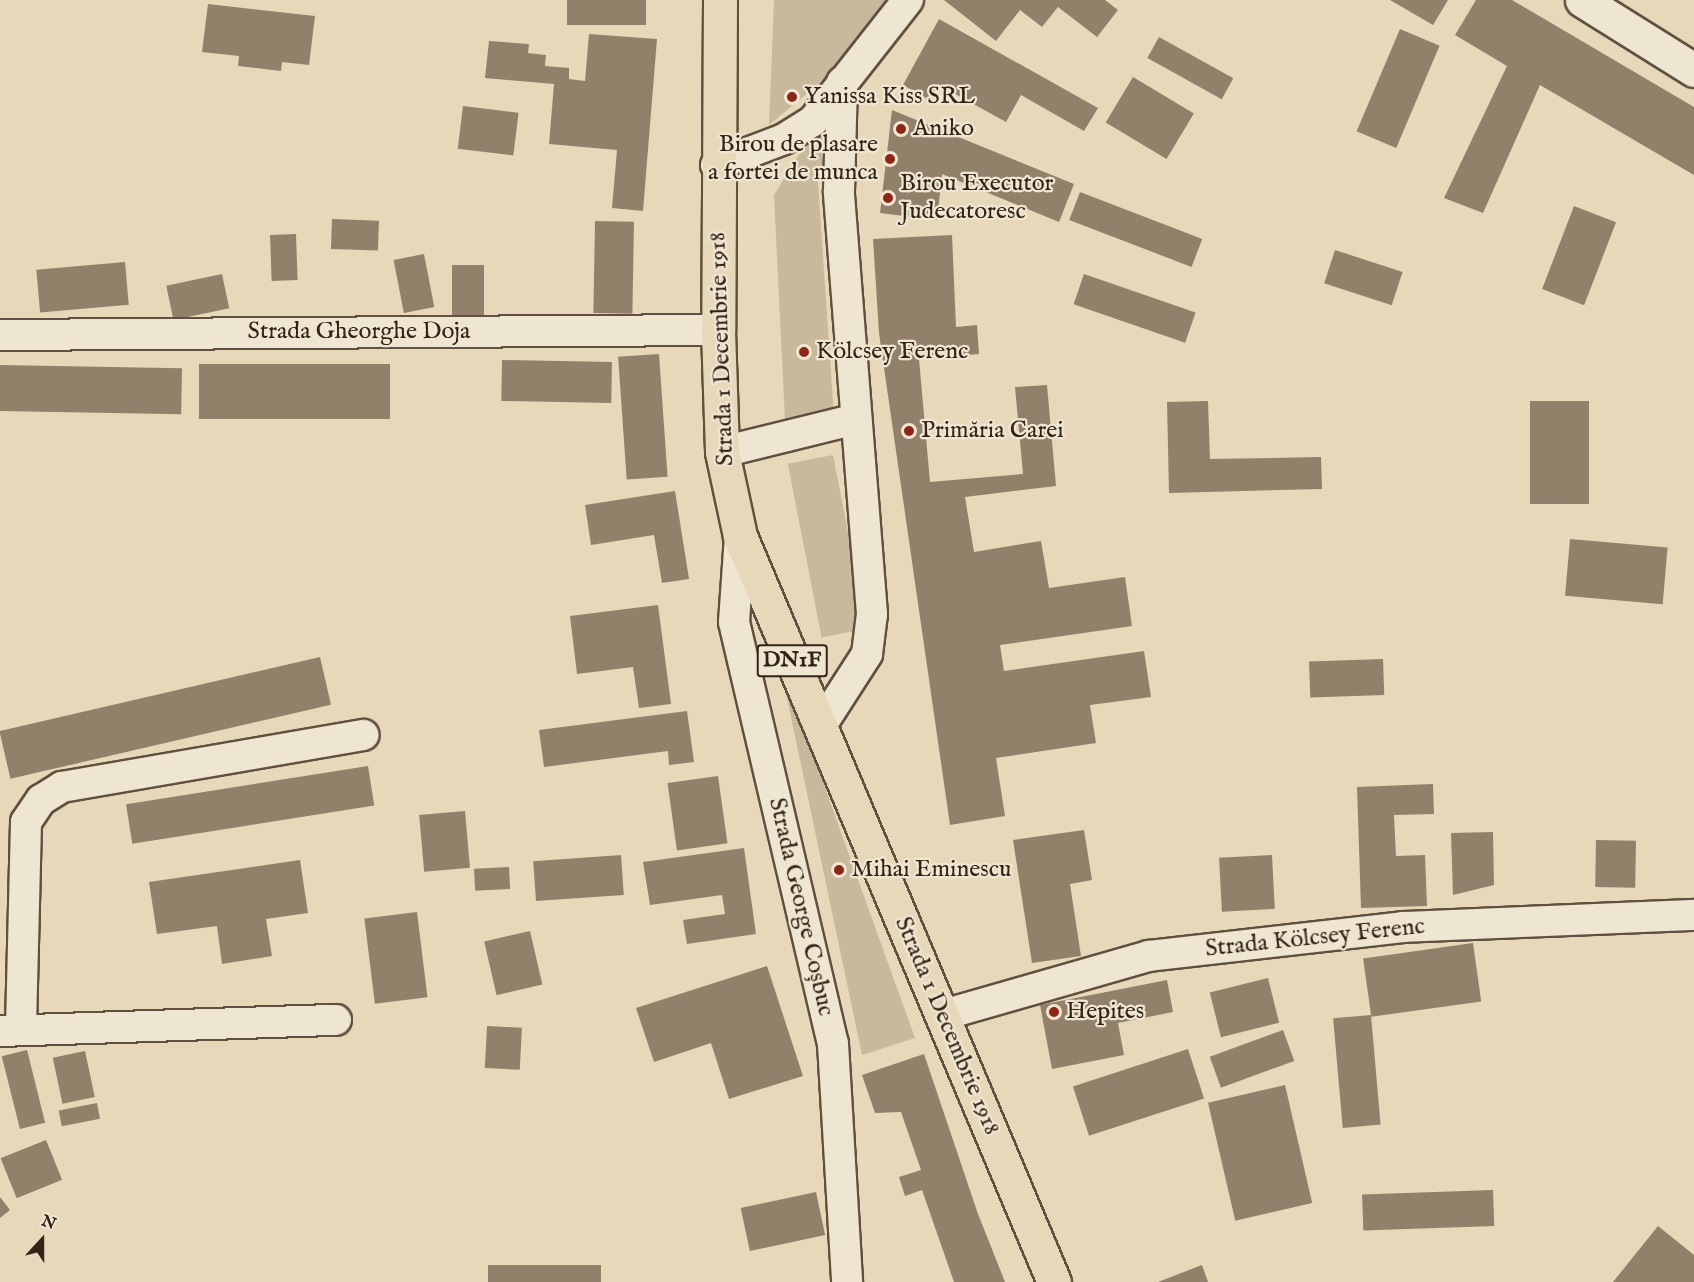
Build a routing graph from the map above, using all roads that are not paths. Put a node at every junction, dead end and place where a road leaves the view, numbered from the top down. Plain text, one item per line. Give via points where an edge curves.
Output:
1 (720, 0) edge
2 (908, 0) edge
3 (1582, 0) edge
4 (1694, 70) edge
5 (842, 82) junction
6 (716, 165) junction
7 (718, 330) junction
8 (0, 335) edge
9 (856, 419) junction
10 (722, 452) junction
11 (740, 536) junction
12 (820, 727) junction
13 (364, 735) dead end
14 (1694, 915) edge
15 (943, 1015) junction
16 (336, 1020) dead end
17 (10, 1029) edge
18 (847, 1282) edge
19 (1054, 1282) edge

1 - 6 main road, Strada 1 Decembrie 1918 / DN1F
2 - 5 street
3 - 4 street
5 - 6 street via 813,121 784,139
5 - 9 street via 839,191
6 - 7 main road, Strada 1 Decembrie 1918 / DN1F
7 - 8 street, Strada Gheorghe Doja
7 - 10 main road, Strada 1 Decembrie 1918 / DN1F
9 - 10 street
9 - 12 street via 872,614 867,654
10 - 11 main road, Strada 1 Decembrie 1918 / DN1F
11 - 12 main road, Strada 1 Decembrie 1918 / DN1F
11 - 18 street, Strada George Coșbuc via 734,622 832,1044
12 - 15 main road, Strada 1 Decembrie 1918 / DN1F
13 - 17 street via 62,788 41,800 26,822
14 - 15 street, Strada Kölcsey Ferenc via 1403,927 1149,956
15 - 19 main road, Strada 1 Decembrie 1918 / DN1F
16 - 17 street

